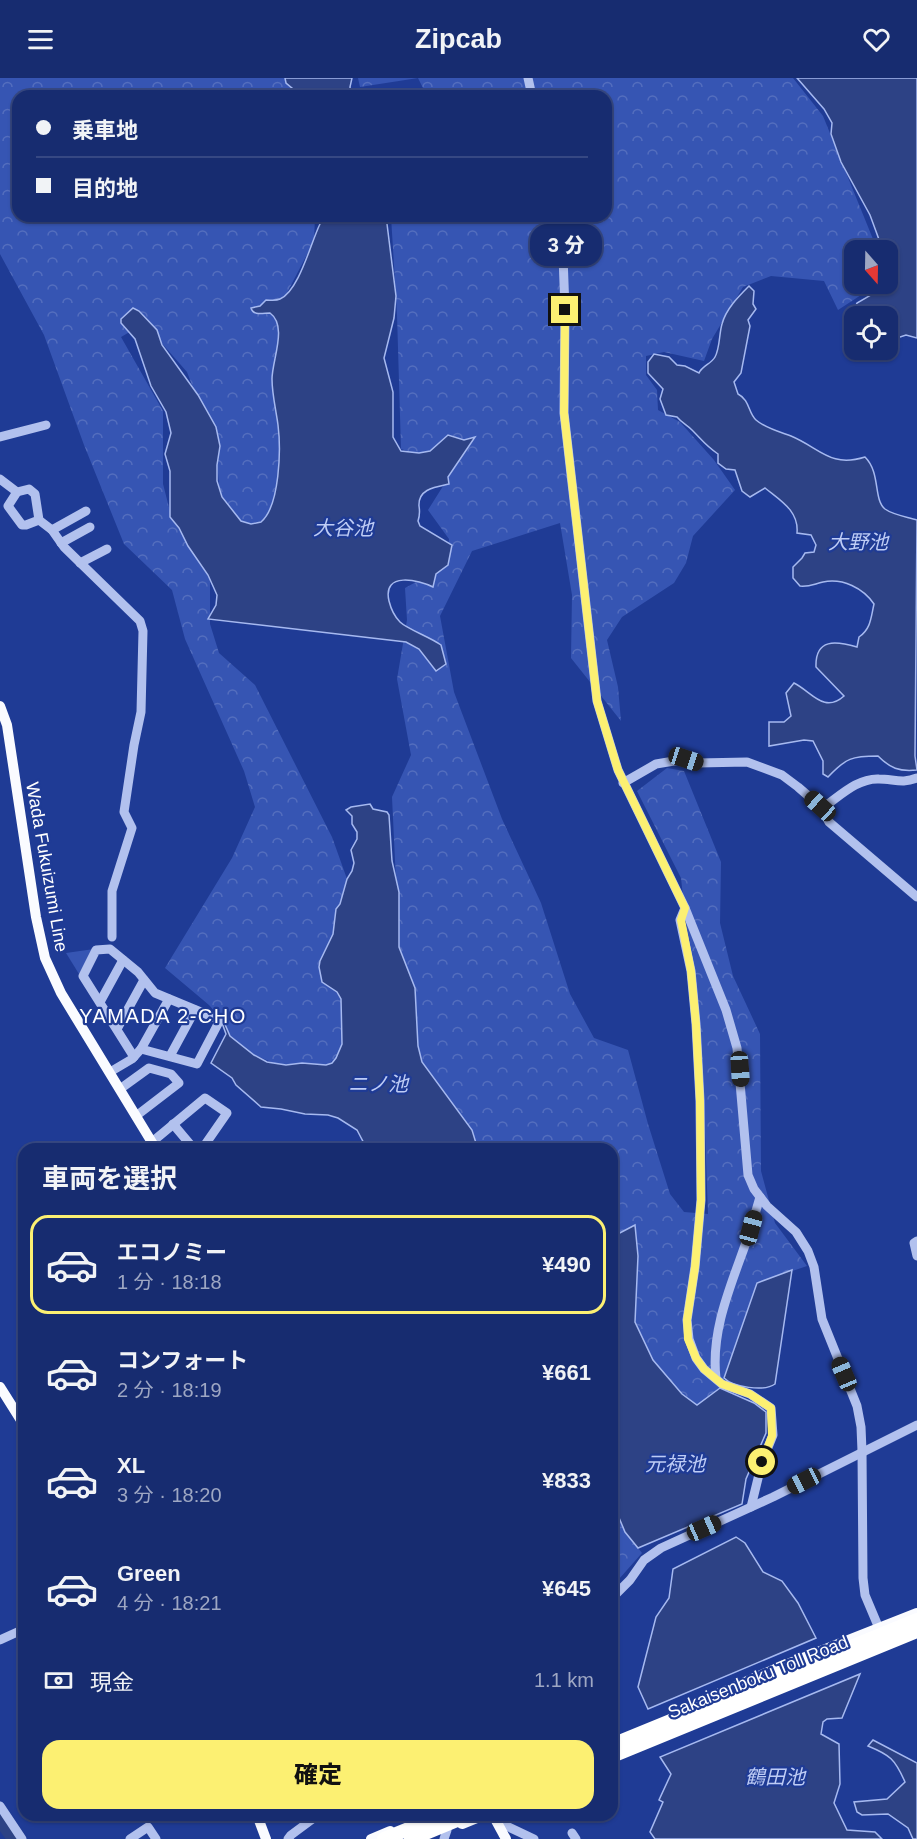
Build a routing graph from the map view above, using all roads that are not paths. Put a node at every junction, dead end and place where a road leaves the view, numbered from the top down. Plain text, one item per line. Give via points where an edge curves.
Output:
1 (559, 222) edge
2 (46, 425) dead end
3 (0, 437) edge
4 (0, 479) edge
5 (17, 492) junction
6 (86, 511) dead end
7 (39, 520) junction
8 (90, 527) dead end
9 (52, 530) junction
10 (61, 543) junction
11 (107, 549) dead end
12 (81, 563) junction
13 (0, 706) edge
14 (917, 778) edge
15 (623, 783) junction
16 (820, 806) junction
17 (917, 897) edge
18 (685, 908) junction
19 (112, 937) dead end
20 (123, 960) junction
21 (144, 980) junction
22 (169, 999) junction
23 (100, 1002) junction
24 (195, 1010) junction
25 (117, 1029) junction
26 (141, 1049) junction
27 (170, 1056) junction
28 (134, 1057) junction
29 (110, 1072) junction
30 (120, 1089) junction
31 (136, 1116) junction
32 (173, 1124) junction
33 (153, 1143) edge
34 (156, 1143) edge
35 (189, 1143) edge
36 (206, 1143) edge
37 (760, 1197) junction
38 (917, 1241) edge
39 (917, 1256) edge
40 (716, 1378) junction
41 (0, 1387) edge
42 (18, 1416) edge
43 (917, 1425) edge
44 (862, 1451) junction
45 (751, 1507) junction
46 (618, 1592) edge
47 (917, 1613) edge
48 (917, 1620) edge
49 (879, 1628) junction
50 (917, 1631) edge
51 (18, 1632) edge
52 (917, 1637) edge
53 (0, 1640) edge
54 (889, 1648) junction
55 (618, 1736) edge
56 (618, 1743) edge
57 (618, 1754) edge
58 (618, 1760) edge
59 (0, 1806) edge
60 (259, 1821) edge
61 (310, 1821) edge
62 (414, 1821) edge
63 (428, 1821) edge
64 (454, 1821) edge
65 (472, 1821) edge
66 (496, 1821) edge
67 (500, 1821) edge
68 (445, 1835) edge
69 (22, 1839) edge
70 (130, 1839) edge
71 (156, 1839) edge
72 (266, 1839) edge
73 (288, 1839) edge
74 (371, 1839) edge
75 (384, 1839) edge
76 (411, 1839) edge
77 (426, 1839) edge
78 (506, 1839) edge
79 (534, 1839) edge

1 - 15 street via 565,300 564,413 597,701
2 - 3 street
4 - 5 street
5 - 7 street via 29,489 35,494
5 - 7 street via 8,506 22,525
6 - 9 street
7 - 9 street
8 - 10 street
9 - 10 street
10 - 12 street
11 - 12 street
12 - 19 street via 140,621 143,631 141,712 124,812 132,828 112,891
13 - 29 main road, Wada Fukuizumi Line via 7,725 45,958 61,993
14 - 16 street via 903,782 866,780 825,807
15 - 16 street via 656,764 686,759 698,763 747,762 782,775
15 - 18 street
16 - 17 street via 829,822
18 - 37 street via 737,1048 747,1166
18 - 40 street via 681,920 691,971 700,1101 700,1221 688,1339 696,1358
20 - 21 street
20 - 23 street
20 - 23 street via 110,949 96,950 83,976
21 - 22 street via 155,993
21 - 25 street
22 - 24 street
22 - 26 street
23 - 25 street
24 - 27 street
24 - 27 street via 220,1020 197,1064
25 - 28 street
26 - 27 street
26 - 28 street
28 - 29 street
29 - 30 main road, Wada Fukuizumi Line
30 - 31 main road, Wada Fukuizumi Line
30 - 31 street via 149,1068 171,1074 179,1083
31 - 33 main road, Wada Fukuizumi Line
32 - 34 street
32 - 35 street
32 - 36 street via 206,1098 227,1113
37 - 40 street via 724,1303 714,1367
37 - 44 street via 796,1232 808,1251 822,1319 857,1406
38 - 39 street
40 - 45 street via 771,1408 772,1436
41 - 42 main road
43 - 44 street
44 - 45 street
44 - 49 street via 863,1578 865,1595
45 - 46 street via 661,1548 644,1560
47 - 49 main road
48 - 56 highway, Sakaisenboku Toll Road, bridge
49 - 54 street
49 - 55 main road
50 - 57 highway, Sakaisenboku Toll Road, bridge
51 - 53 street
52 - 54 main road
54 - 58 main road
59 - 69 street
60 - 72 main road
61 - 73 street
62 - 74 main road
63 - 75 highway
64 - 76 highway
65 - 68 main road
66 - 78 main road
67 - 79 street
68 - 77 main road
70 - 71 street via 148,1827

